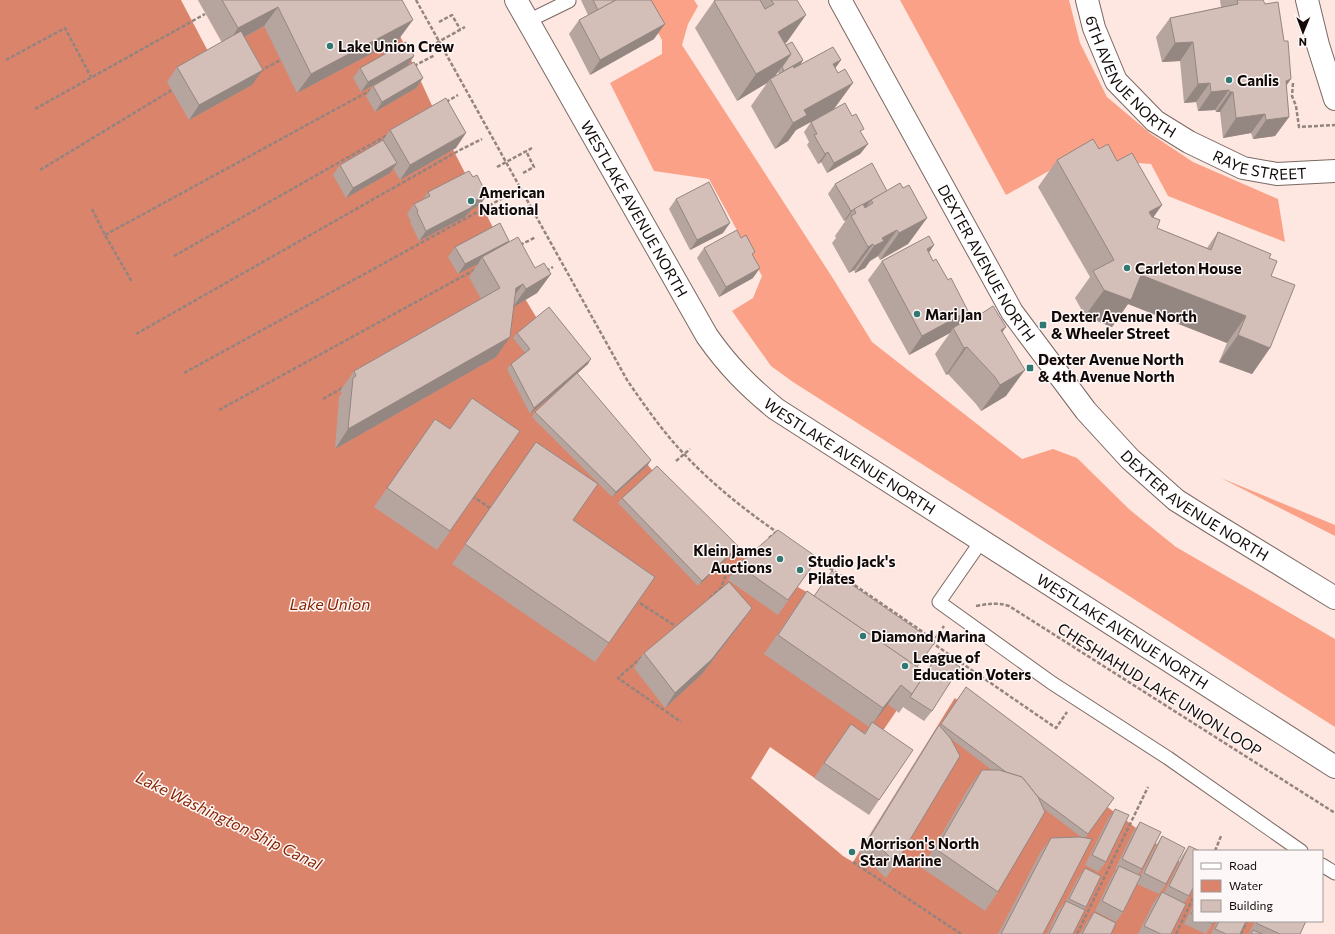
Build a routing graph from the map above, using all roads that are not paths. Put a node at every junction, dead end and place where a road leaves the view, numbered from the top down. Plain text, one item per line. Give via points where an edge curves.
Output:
1 (516, 0) edge
2 (840, 0) edge
3 (1087, 0) edge
4 (1307, 0) edge
5 (569, 1) dead end
6 (528, 21) junction
7 (1335, 99) edge
8 (1189, 142) joint
9 (1335, 171) edge
10 (982, 540) junction
11 (1335, 598) edge
12 (1335, 767) edge
13 (1300, 850) edge
14 (1323, 866) edge
15 (1335, 873) edge

1 - 6 main road, WESTLAKE AVENUE NORTH
2 - 11 main road, DEXTER AVENUE NORTH via 1012,312 1086,411 1130,459 1176,500
3 - 8 main road, 6TH AVENUE NORTH via 1094,28 1116,81 1155,121
4 - 7 main road
5 - 6 lane
6 - 10 main road, WESTLAKE AVENUE NORTH via 707,336 738,376 776,409
8 - 9 main road, RAYE STREET via 1243,168 1277,174
10 - 12 main road, WESTLAKE AVENUE NORTH
10 - 13 lane via 939,602 1052,683 1168,758
14 - 15 lane

